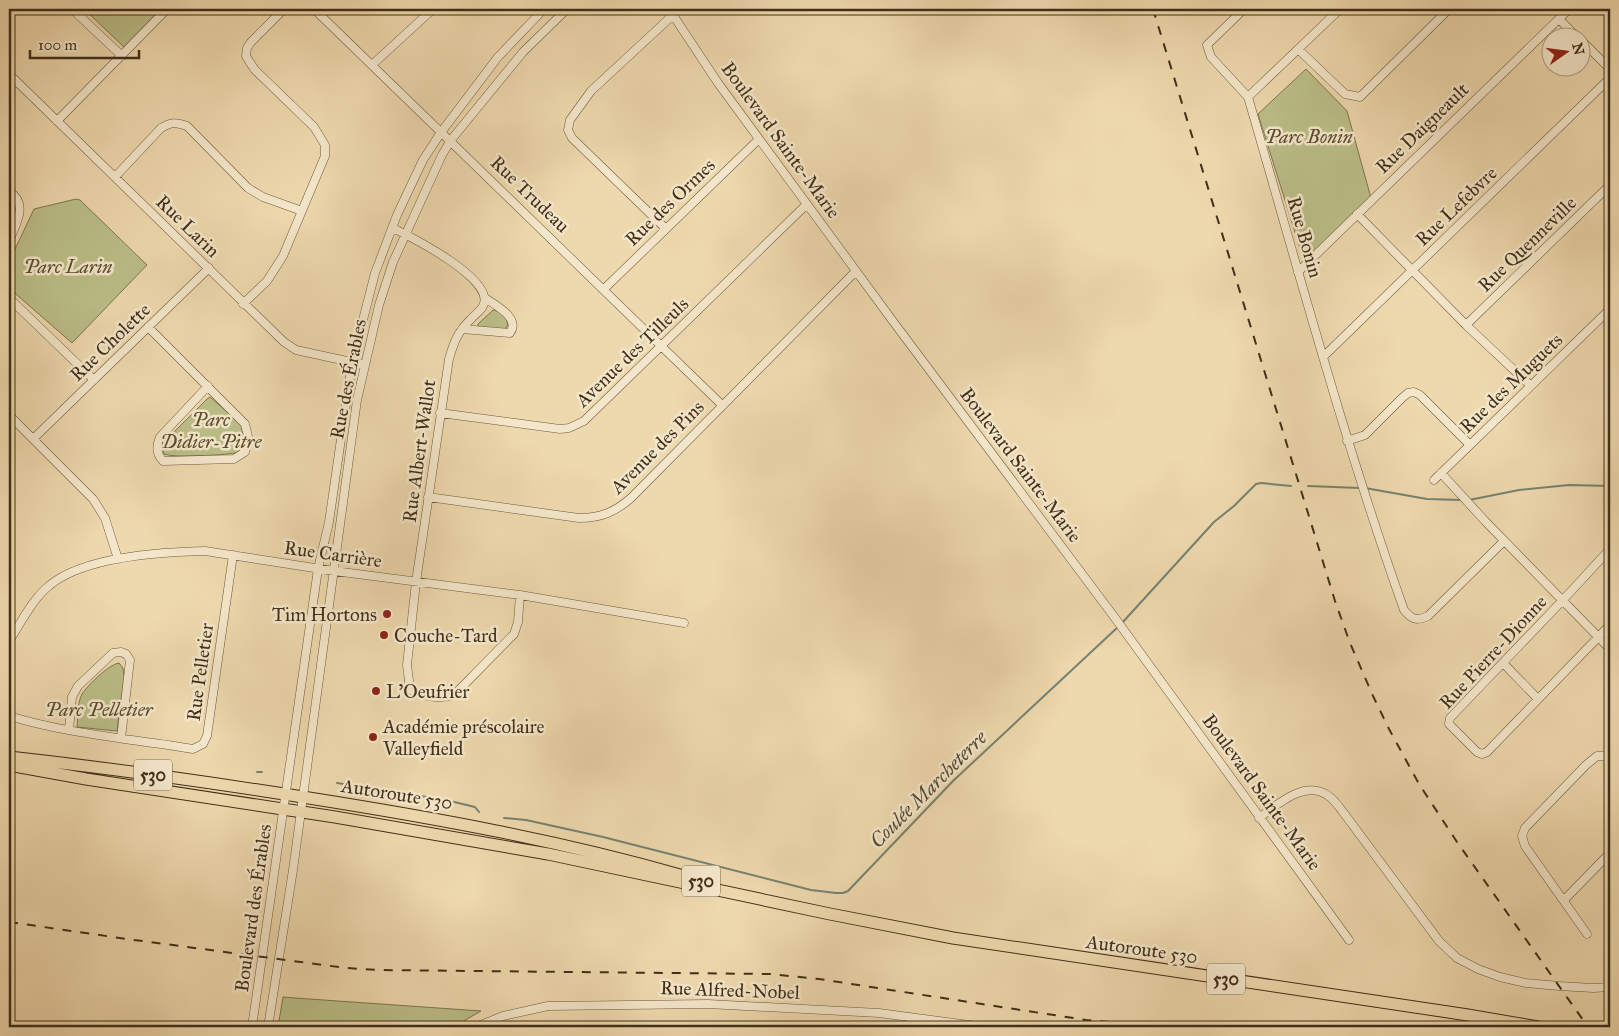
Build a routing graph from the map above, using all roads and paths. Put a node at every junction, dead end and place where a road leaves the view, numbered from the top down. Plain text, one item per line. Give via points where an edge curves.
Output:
1 (72, 9) edge
2 (167, 9) edge
3 (284, 9) edge
4 (314, 9) edge
5 (433, 9) edge
6 (544, 9) edge
7 (567, 9) edge
8 (1244, 9) edge
9 (1340, 9) edge
10 (1449, 9) edge
11 (1569, 9) edge
12 (671, 12) edge
13 (1559, 19) junction
14 (1568, 28) edge
15 (1298, 48) junction
16 (1592, 51) edge
17 (122, 56) junction
18 (373, 64) junction
19 (1610, 69) edge
20 (1610, 78) edge
21 (11, 80) edge
22 (1248, 97) junction
23 (57, 121) junction
24 (442, 131) junction
25 (759, 139) junction
26 (451, 140) junction
27 (114, 177) junction
28 (1610, 185) edge
29 (9, 191) edge
30 (807, 204) junction
31 (302, 211) junction
32 (1357, 214) junction
33 (393, 228) junction
34 (666, 228) junction
35 (404, 234) junction
36 (9, 241) edge
37 (209, 268) junction
38 (1412, 270) junction
39 (856, 271) junction
40 (1298, 272) junction
41 (604, 289) junction
42 (9, 298) edge
43 (485, 298) junction
44 (243, 304) junction
45 (1610, 310) edge
46 (1466, 325) junction
47 (148, 327) junction
48 (462, 329) junction
49 (663, 346) junction
50 (1323, 357) junction
51 (352, 363) junction
52 (365, 365) junction
53 (94, 380) junction
54 (208, 386) junction
55 (1532, 386) junction
56 (722, 405) junction
57 (440, 412) junction
58 (9, 415) edge
59 (33, 439) junction
60 (1349, 445) junction
61 (1470, 445) junction
62 (1441, 473) junction
63 (1434, 480) dead end
64 (428, 497) junction
65 (1504, 541) junction
66 (1610, 549) edge
67 (233, 555) junction
68 (118, 559) junction
69 (318, 569) junction
70 (334, 571) junction
71 (416, 582) junction
72 (520, 595) junction
73 (1562, 601) junction
74 (684, 623) dead end
75 (1610, 625) edge
76 (1598, 637) junction
77 (9, 641) edge
78 (1610, 649) edge
79 (1503, 663) junction
80 (1538, 699) junction
81 (9, 716) edge
82 (69, 730) junction
83 (121, 738) junction
84 (1610, 756) edge
85 (9, 757) edge
86 (9, 764) edge
87 (287, 793) junction
88 (303, 797) junction
89 (285, 809) junction
90 (301, 812) junction
91 (1259, 818) junction
92 (1610, 853) edge
93 (1564, 900) junction
94 (773, 902) junction
95 (1587, 934) dead end
96 (1349, 940) dead end
97 (1610, 987) edge
98 (252, 1027) edge
99 (268, 1027) edge
100 (476, 1027) edge
101 (984, 1027) edge
102 (1538, 1027) edge

1 - 17 street
2 - 17 street
3 - 31 street via 251,42 246,56 255,70 314,128 325,145 325,156
4 - 18 street, Rue Trudeau
5 - 18 street
6 - 24 street, Rue des Érables via 498,57
7 - 26 street, Rue des Érables via 523,52
8 - 22 street, Rue Bonin via 1206,46 1211,57
9 - 15 street
10 - 15 street via 1360,97 1345,94
11 - 13 street, Rue Daigneault
12 - 25 street, Boulevard Sainte-Marie
12 - 34 street via 591,91 570,120 568,130 572,138
13 - 14 street
13 - 32 street, Rue Daigneault
15 - 22 street
16 - 19 street
17 - 23 street
18 - 24 street, Rue Trudeau
20 - 38 street, Rue Lefebvre
21 - 23 street, Rue Larin
22 - 40 street, Rue Bonin
23 - 27 street, Rue Larin
24 - 26 street, Rue Trudeau
24 - 33 street, Rue des Érables via 423,160
25 - 30 street, Boulevard Sainte-Marie
25 - 34 street, Rue des Ormes
26 - 35 street, Rue des Érables
26 - 41 street, Rue Trudeau
27 - 31 street via 161,128 178,122 187,126 248,188
27 - 37 street, Rue Larin
28 - 46 street, Rue Quenneville
29 - 36 street via 17,198 21,210
30 - 39 street, Boulevard Sainte-Marie
30 - 49 street, Avenue des Tilleuls
31 - 44 street via 275,269
32 - 38 street
32 - 40 street, Rue Daigneault
33 - 35 street
33 - 51 street, Rue des Érables via 375,273
34 - 41 street, Rue des Ormes
35 - 43 street via 453,262 480,287
35 - 52 street, Rue des Érables via 379,305
37 - 44 street, Rue Larin
37 - 47 street, Rue Cholette
38 - 46 street
38 - 50 street, Rue Lefebvre
39 - 56 street, Avenue des Pins
39 - 91 street, Boulevard Sainte-Marie via 1213,751
40 - 50 street, Rue Bonin
41 - 49 street, Rue Trudeau
42 - 53 street
43 - 48 street, Rue Albert-Wallot via 482,308
43 - 48 street via 510,318 512,331
44 - 51 street, Rue Larin via 296,350
45 - 55 street, Rue des Muguets
46 - 55 street
47 - 53 street, Rue Cholette
47 - 54 street
48 - 57 street, Rue Albert-Wallot via 451,352
49 - 56 street, Rue Trudeau
49 - 57 street, Avenue des Tilleuls via 590,418 569,428
50 - 60 street, Rue Bonin
51 - 52 street, Rue Larin
51 - 69 street, Rue des Érables via 329,522
52 - 70 street, Rue des Érables via 357,400
53 - 59 street, Rue Cholette
54 - 54 street via 160,437 157,451 163,461 234,459 245,452 248,436 244,424
55 - 61 street, Rue des Muguets
56 - 64 street, Avenue des Pins via 631,498 607,514 579,518
57 - 64 street, Rue Albert-Wallot
58 - 59 street
59 - 68 street via 93,498 105,518
60 - 61 street via 1365,435 1408,393 1414,392
60 - 65 street, Rue Bonin via 1372,521 1404,610 1411,618 1419,620 1428,616
61 - 62 street, Rue des Muguets
62 - 63 street, Rue des Muguets
62 - 65 street
64 - 71 street, Rue Albert-Wallot
65 - 73 street
66 - 73 street, Rue Pierre-Dionne
67 - 68 street, Rue Carrière via 198,551
67 - 69 street, Rue Carrière
67 - 83 street, Rue Pelletier via 207,736 203,744 194,749
68 - 77 street, Rue Carrière via 63,575 48,586
69 - 70 street, Rue Carrière
69 - 87 street, Rue des Érables
70 - 71 street, Rue Carrière
70 - 88 street, Rue des Érables
71 - 72 street, Rue Carrière
71 - 72 street, Rue Albert-Wallot via 407,673 410,689 420,694 454,695 514,634
72 - 74 street, Rue Carrière
73 - 76 street
73 - 79 street, Rue Pierre-Dionne
75 - 76 street, Rue Pierre-Dionne
76 - 78 street
76 - 80 street, Rue Pierre-Dionne
79 - 80 street
79 - 80 street, Rue Pierre-Dionne via 1448,723 1475,751 1484,754
81 - 82 street, Rue Pelletier
82 - 83 street, Rue Pelletier
82 - 83 street via 72,697 78,686 113,653 121,652 130,660
84 - 93 street via 1597,756 1586,765 1525,828 1522,836 1525,846
85 - 87 highway, Autoroute 530 / 530
86 - 89 highway, Autoroute 530 / 530
87 - 88 highway, Autoroute 530 / 530
87 - 89 street, Boulevard des Érables
88 - 90 street, Rue des Érables
88 - 94 highway, Autoroute 530 / 530 via 528,836 628,860
89 - 90 highway, Autoroute 530 / 530
89 - 98 street, Boulevard des Érables
90 - 94 highway, Autoroute 530 / 530 via 557,856
90 - 99 street, Boulevard des Érables
91 - 96 street, Boulevard Sainte-Marie
91 - 97 street via 1287,797 1317,790 1343,812 1439,941 1457,958 1478,969 1526,983
92 - 93 street
93 - 95 street
94 - 102 highway, Autoroute 530 / 530 via 989,944
100 - 101 street, Rue Alfred-Nobel via 503,1016 548,1006 688,1004 835,1010

